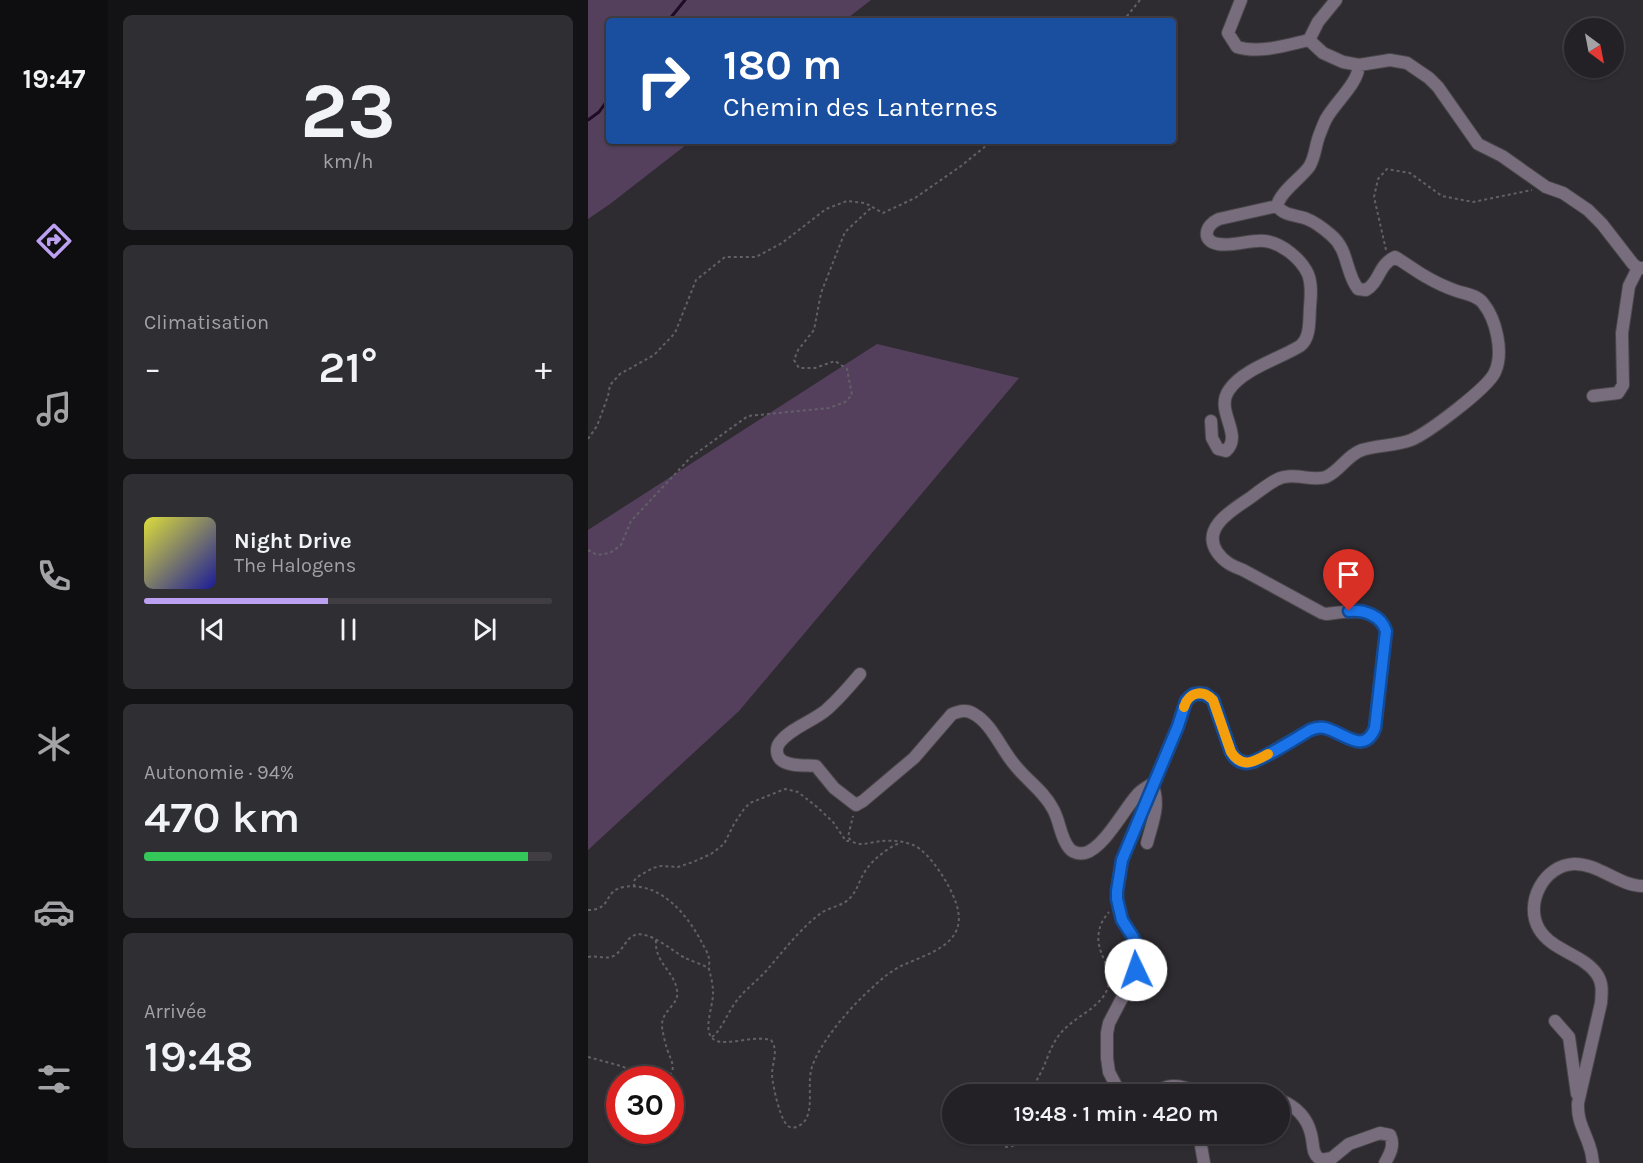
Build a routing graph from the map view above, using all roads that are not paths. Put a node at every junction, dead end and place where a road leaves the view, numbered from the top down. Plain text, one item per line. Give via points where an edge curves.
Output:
1 (1241, 0) edge
2 (1336, 0) edge
3 (1309, 40) junction
4 (1359, 65) junction
5 (1277, 206) junction
6 (1641, 268) edge
7 (1593, 396) dead end
8 (1211, 421) dead end
9 (860, 674) dead end
10 (1152, 784) junction
11 (1147, 843) dead end
12 (1643, 886) edge
13 (1555, 1021) dead end
14 (1114, 1084) edge
15 (1578, 1103) junction
16 (1290, 1105) edge
17 (1201, 1144) edge
18 (1204, 1163) edge
19 (1385, 1163) edge
20 (1593, 1163) edge

1 - 3 street via 1228,33 1237,48 1264,49
2 - 3 street
3 - 4 street via 1334,59
4 - 5 street via 1354,81 1318,137 1311,163
4 - 6 street via 1390,60 1407,63 1429,78 1478,144 1587,210 1633,264
5 - 8 street via 1218,219 1207,232 1216,244 1265,240 1287,250 1303,266 1311,290 1306,339 1230,388 1225,408 1233,436 1226,451 1218,449 1212,438
5 - 10 street via 1332,236 1347,259 1358,289 1371,287 1381,269 1395,257 1431,280 1481,301 1496,330 1497,365 1488,381 1443,421 1412,440 1362,450 1325,477 1276,480 1233,509 1211,538 1229,565 1314,610 1326,614 1360,610 1384,624 1374,733 1357,742 1318,728 1254,762 1243,762 1231,752 1213,700 1205,694 1194,694 1186,701
6 - 7 street via 1629,286 1622,333 1623,385 1618,393
9 - 10 street via 826,710 778,744 777,753 790,764 816,766 834,788 856,805 914,758 946,720 960,710 981,718 1013,763 1047,800 1066,843 1076,853 1095,847 1138,794
10 - 11 street via 1157,804
10 - 14 street via 1122,860 1117,891 1122,920 1137,948 1137,960 1107,1033 1107,1058
12 - 15 street via 1583,864 1571,864 1549,875 1533,901 1538,928 1546,938 1596,971 1601,980 1601,1003
13 - 15 street via 1569,1036
15 - 20 street via 1578,1119
16 - 19 street via 1302,1114 1317,1158 1332,1158 1349,1144 1380,1133 1393,1140
17 - 18 street

